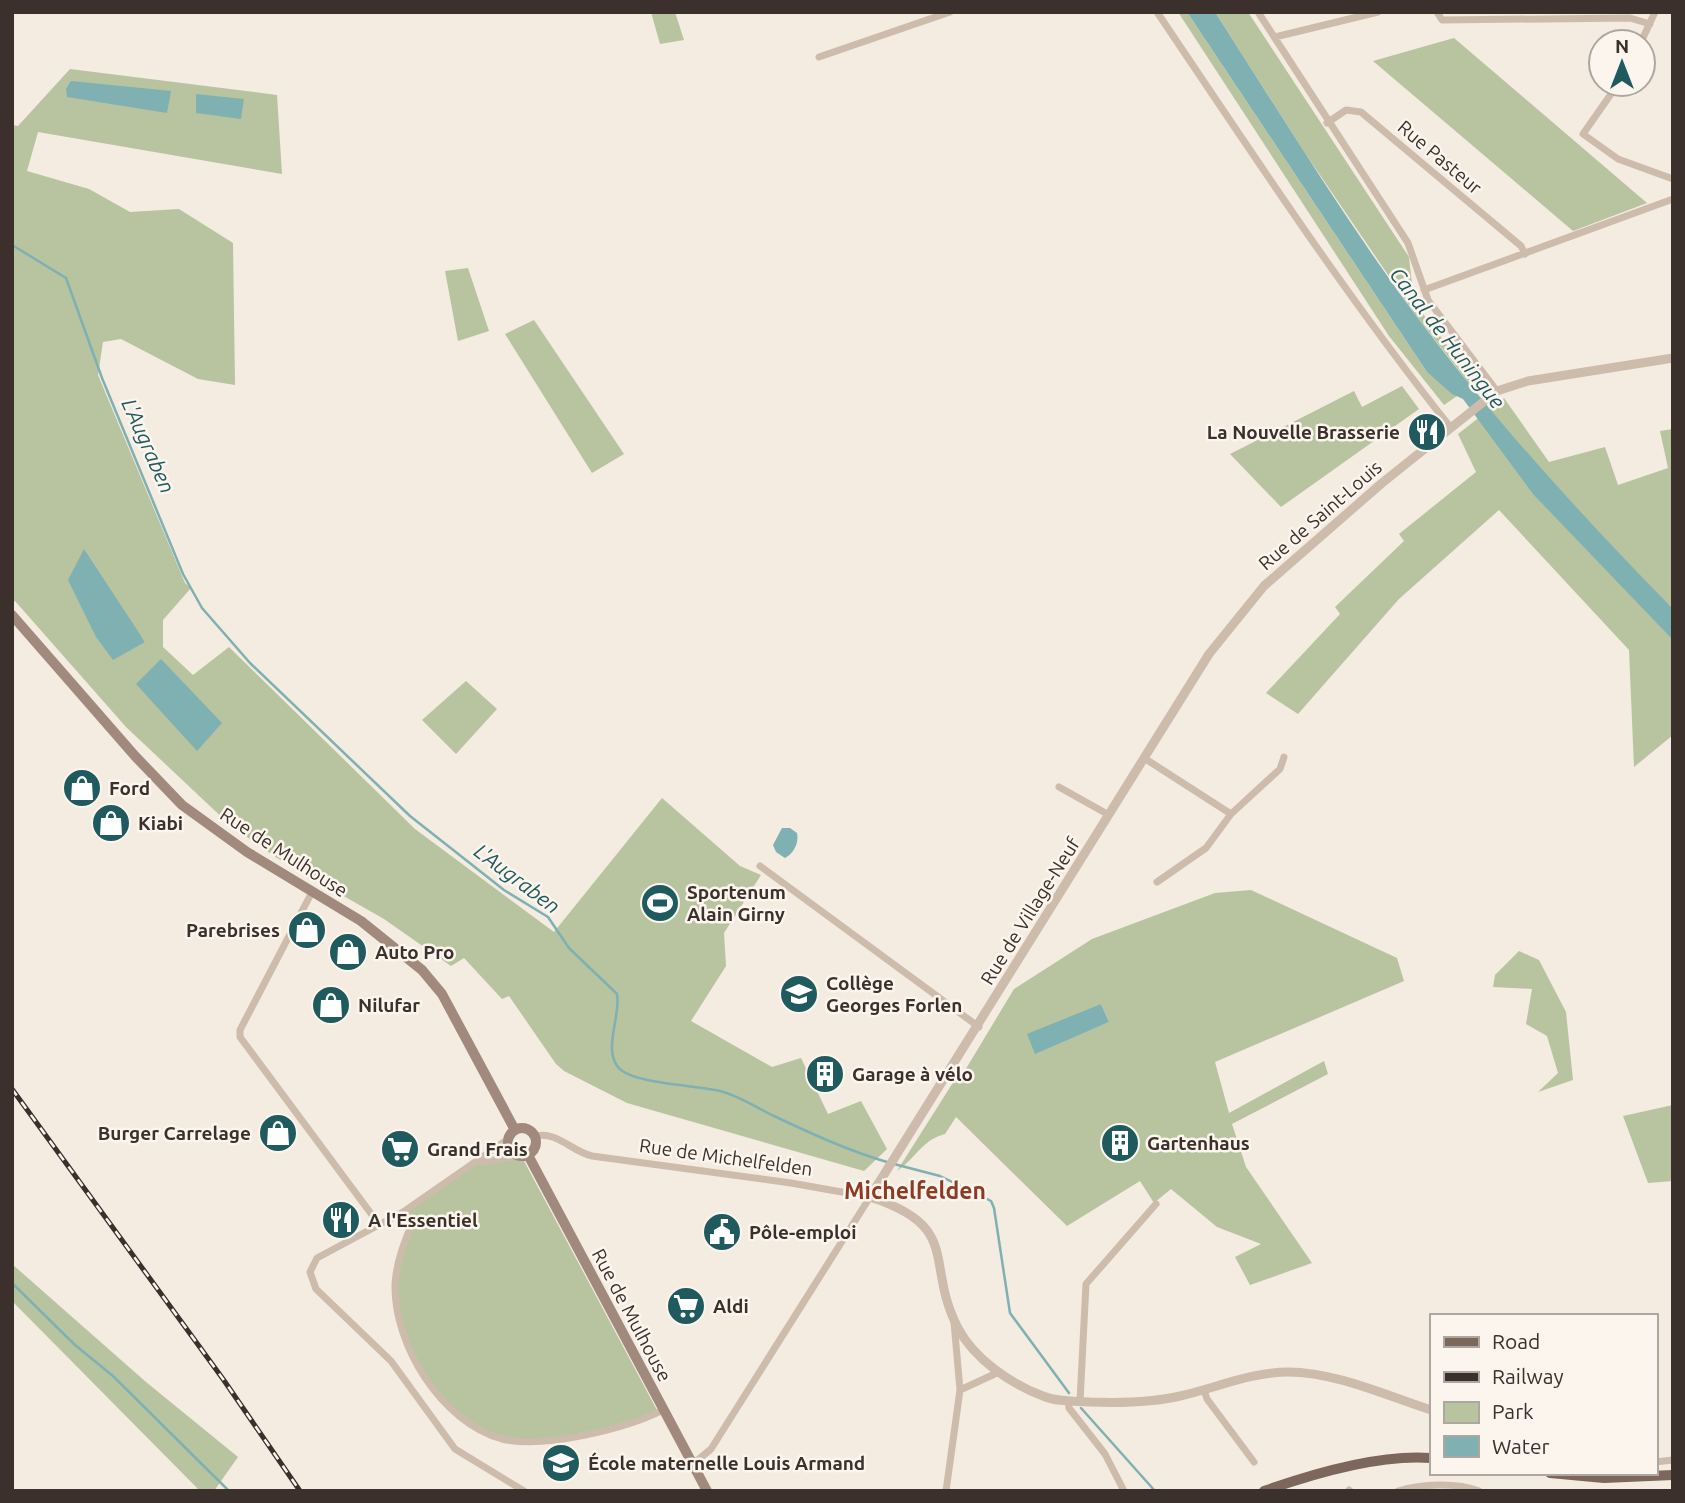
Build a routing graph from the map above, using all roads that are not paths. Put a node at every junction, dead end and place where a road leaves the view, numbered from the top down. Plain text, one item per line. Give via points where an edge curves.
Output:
1 (950, 12) edge
2 (1157, 12) edge
3 (1258, 12) edge
4 (1378, 12) edge
5 (1437, 12) edge
6 (1655, 12) edge
7 (1650, 23) junction
8 (1648, 28) edge
9 (1275, 37) junction
10 (819, 57) dead end
11 (1607, 98) edge
12 (1327, 123) junction
13 (1673, 179) edge
14 (1673, 199) edge
15 (1525, 254) junction
16 (1424, 290) junction
17 (1673, 358) edge
18 (1494, 393) junction
19 (1451, 428) junction
20 (12, 615) edge
21 (1209, 654) joint
22 (1284, 757) dead end
23 (1144, 758) junction
24 (1059, 787) dead end
25 (1231, 814) junction
26 (1109, 815) junction
27 (760, 866) dead end
28 (1157, 882) dead end
29 (312, 892) junction
30 (979, 1027) junction
31 (515, 1130) junction
32 (535, 1136) junction
33 (508, 1139) junction
34 (524, 1156) junction
35 (474, 1164) junction
36 (870, 1198) junction
37 (1156, 1204) dead end
38 (406, 1210) junction
39 (378, 1223) junction
40 (954, 1318) junction
41 (963, 1337) junction
42 (954, 1354) junction
43 (999, 1372) junction
44 (960, 1390) junction
45 (1204, 1390) junction
46 (1068, 1401) junction
47 (1080, 1401) junction
48 (663, 1410) junction
49 (1430, 1410) edge
50 (1430, 1458) edge
51 (1254, 1462) dead end
52 (693, 1464) junction
53 (1572, 1475) edge
54 (1673, 1475) edge
55 (524, 1491) edge
56 (707, 1491) edge
57 (946, 1491) edge
58 (1124, 1491) edge
59 (1265, 1491) edge
60 (1398, 1491) edge
61 (1479, 1491) edge

1 - 10 street
2 - 19 street via 1303,230
3 - 9 street
4 - 9 street
5 - 7 street via 1442,20 1630,18
6 - 7 street
7 - 8 street
9 - 12 street
11 - 13 street via 1584,128 1586,138 1618,159
12 - 15 street, Rue Pasteur via 1346,110 1361,112
12 - 16 street via 1408,243
14 - 15 street
15 - 16 street
16 - 18 street
17 - 18 street via 1528,381
18 - 19 street, Rue de Saint-Louis
19 - 21 street, Rue de Saint-Louis via 1264,586
20 - 29 main road, Rue de Mulhouse via 182,805
21 - 23 street, Rue de Village-Neuf
22 - 25 street via 1280,769
23 - 25 street
23 - 26 street, Rue de Village-Neuf
24 - 26 street
25 - 28 street via 1206,848
26 - 30 street, Rue de Village-Neuf
27 - 30 street
29 - 31 main road, Rue de Mulhouse via 392,944 422,970 442,994
29 - 39 street via 240,1037
30 - 36 street, Rue de Village-Neuf
31 - 32 main road via 526,1128
31 - 33 main road
32 - 34 main road via 535,1149
32 - 36 street, Rue de Michelfelden via 558,1137 572,1150 592,1156
33 - 34 main road via 509,1148
33 - 35 street
34 - 35 street
34 - 48 main road, Rue de Mulhouse
35 - 38 street
36 - 40 street, Rue de Michelfelden via 911,1214 929,1232
36 - 52 street, Rue de Village-Neuf via 711,1449
37 - 47 street via 1086,1284
38 - 39 street
38 - 48 street via 412,1223 395,1284 404,1338 427,1380 463,1418 495,1436 542,1442
39 - 55 street via 317,1258 310,1267 312,1284 386,1355 455,1449
40 - 41 street, Rue de Michelfelden
40 - 42 street
41 - 42 street
41 - 43 street, Rue de Michelfelden
42 - 44 street
43 - 44 street
43 - 46 street, Rue de Michelfelden via 1046,1398
44 - 57 street
45 - 47 street, Rue de Michelfelden via 1151,1401
45 - 49 street, Rue de Michelfelden via 1262,1373 1291,1372 1342,1382
45 - 51 street
46 - 47 street, Rue de Michelfelden
46 - 58 street
48 - 52 main road, Rue de Mulhouse
50 - 59 main road via 1386,1460
52 - 56 main road, Rue de Mulhouse
53 - 54 main road
60 - 61 street via 1429,1486

